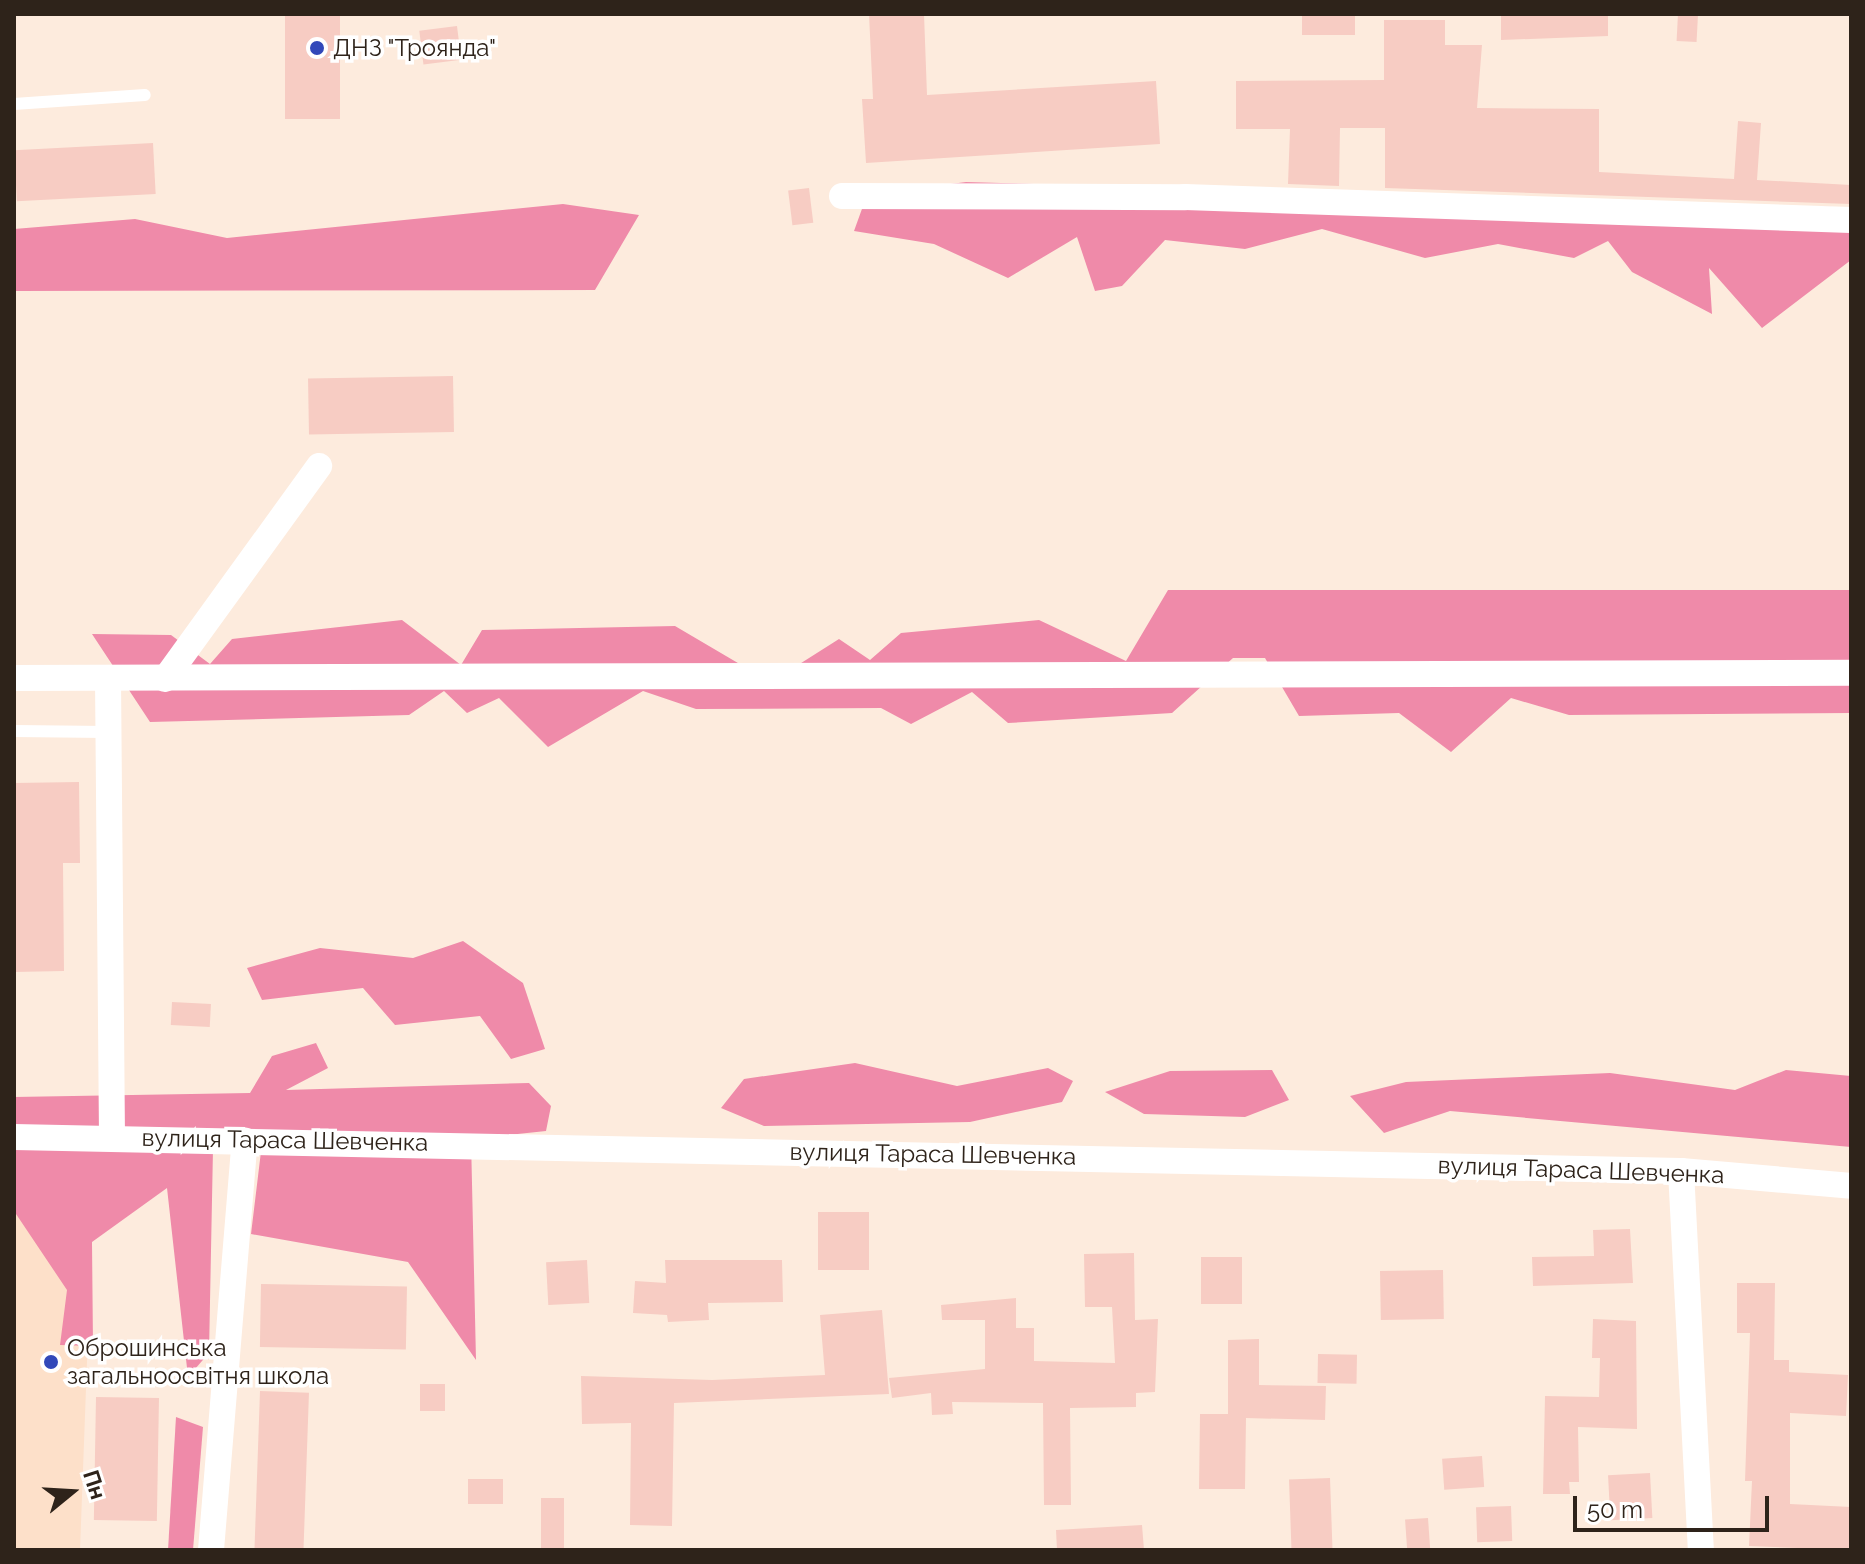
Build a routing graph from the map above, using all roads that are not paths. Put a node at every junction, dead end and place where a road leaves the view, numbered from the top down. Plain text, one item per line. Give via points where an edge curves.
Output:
1 (145, 95) dead end
2 (14, 104) edge
3 (842, 196) dead end
4 (1851, 220) edge
5 (319, 466) dead end
6 (1851, 673) edge
7 (14, 678) edge
8 (108, 679) junction
9 (165, 679) junction
10 (14, 731) edge
11 (108, 732) junction
12 (112, 1136) junction
13 (14, 1137) edge
14 (245, 1140) junction
15 (1681, 1171) junction
16 (1851, 1186) edge
17 (211, 1550) edge
18 (1701, 1550) edge

1 - 2 lane
3 - 4 street via 1185,197
5 - 9 street
6 - 9 street
7 - 8 street
8 - 9 street
8 - 11 street
10 - 11 lane
11 - 12 street
12 - 13 street, вулиця Тараса Шевченка
12 - 14 street, вулиця Тараса Шевченка
14 - 15 street, вулиця Тараса Шевченка
14 - 17 street
15 - 16 street, вулиця Тараса Шевченка
15 - 18 street

